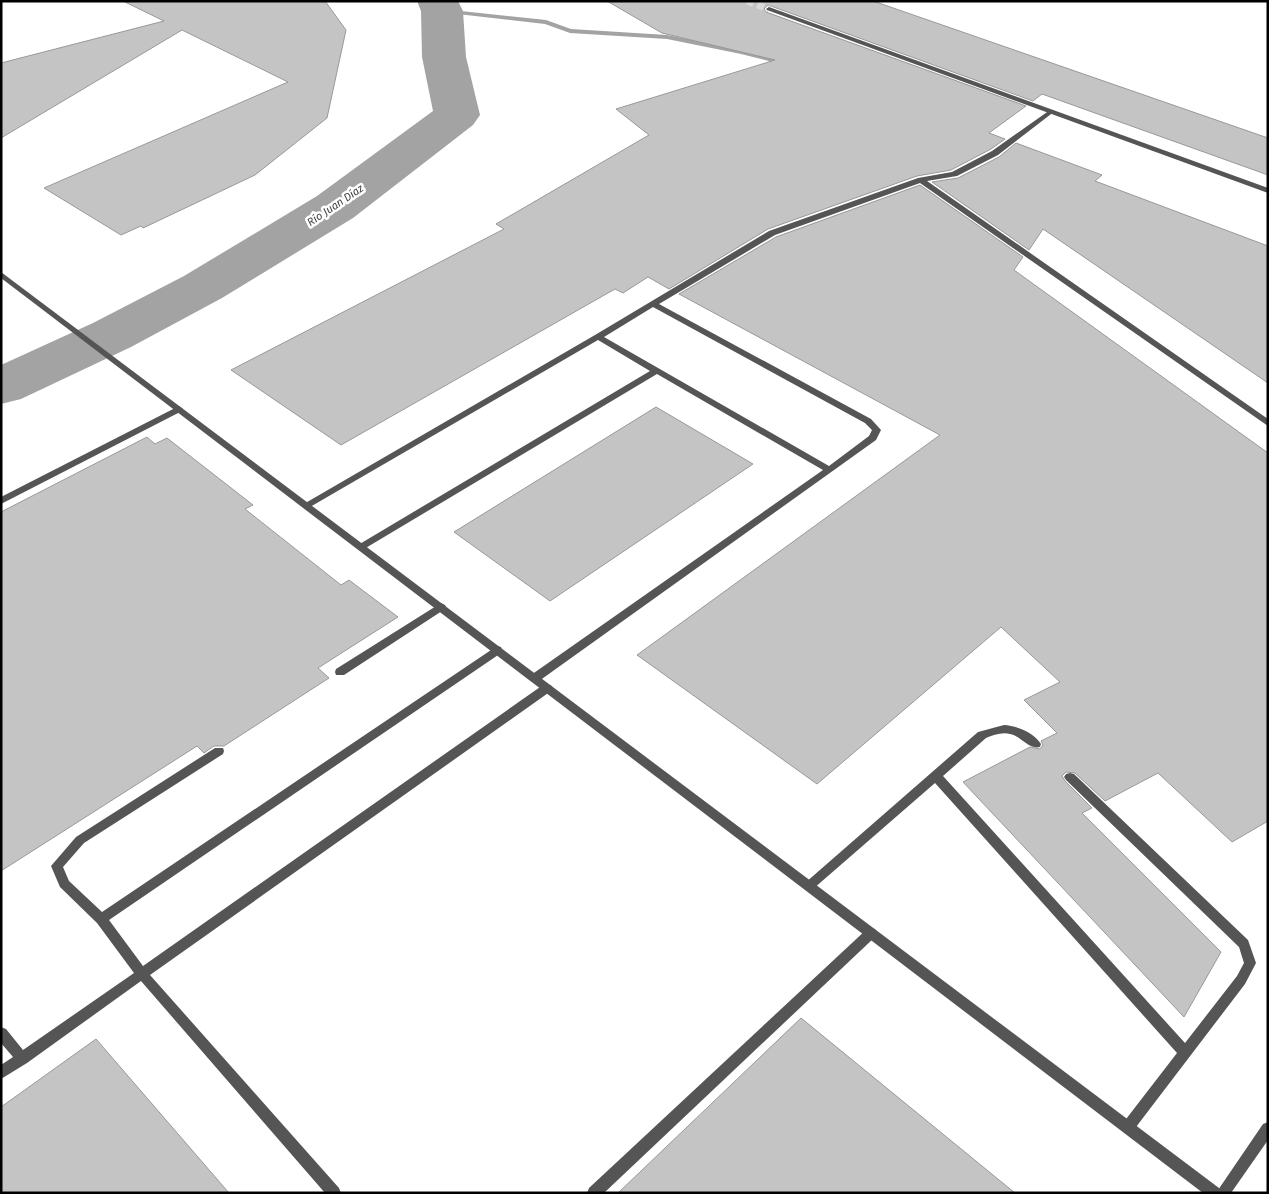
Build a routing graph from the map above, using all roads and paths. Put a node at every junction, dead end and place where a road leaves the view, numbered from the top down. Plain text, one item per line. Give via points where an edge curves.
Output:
1 (769, 9) tunnel mouth
2 (1052, 111) junction
3 (921, 180) junction
4 (1268, 191) edge
5 (1, 274) edge
6 (653, 304) junction
7 (598, 337) junction
8 (656, 371) junction
9 (179, 410) junction
10 (1268, 423) edge
11 (829, 470) junction
12 (1, 501) edge
13 (306, 505) junction
14 (361, 547) junction
15 (441, 607) junction
16 (496, 650) junction
17 (340, 672) dead end
18 (535, 678) junction
19 (547, 688) junction
20 (1036, 744) dead end
21 (219, 751) dead end
22 (936, 775) junction
23 (1070, 776) dead end
24 (809, 886) junction
25 (101, 919) junction
26 (871, 933) junction
27 (142, 974) junction
28 (1, 1033) edge
29 (1185, 1053) junction
30 (22, 1059) junction
31 (1, 1073) edge
32 (1128, 1127) junction
33 (1268, 1128) edge
34 (334, 1193) edge
35 (594, 1193) edge
36 (1214, 1193) edge
37 (1223, 1193) edge

1 - 2 street
2 - 3 street via 995,153 954,174
2 - 4 street
3 - 6 street via 772,234
3 - 10 street
5 - 9 street
6 - 7 street
6 - 11 street via 868,421 878,430 873,438
7 - 8 street
7 - 13 street
8 - 11 street
8 - 14 street
9 - 12 street
9 - 13 street
11 - 18 street
13 - 14 street
14 - 15 street
15 - 16 street
15 - 17 street
16 - 18 street
16 - 25 street
18 - 19 street
19 - 24 street
19 - 27 street
20 - 22 street via 1022,733 1002,728 982,736
21 - 25 street via 80,840 57,866 64,884
22 - 24 street
22 - 29 street
23 - 29 street via 1244,944 1250,963 1241,980
24 - 26 street
25 - 27 street
26 - 32 street
26 - 35 street
27 - 30 street
27 - 34 street
28 - 30 street
29 - 32 street
30 - 31 street
32 - 36 street
33 - 37 street

